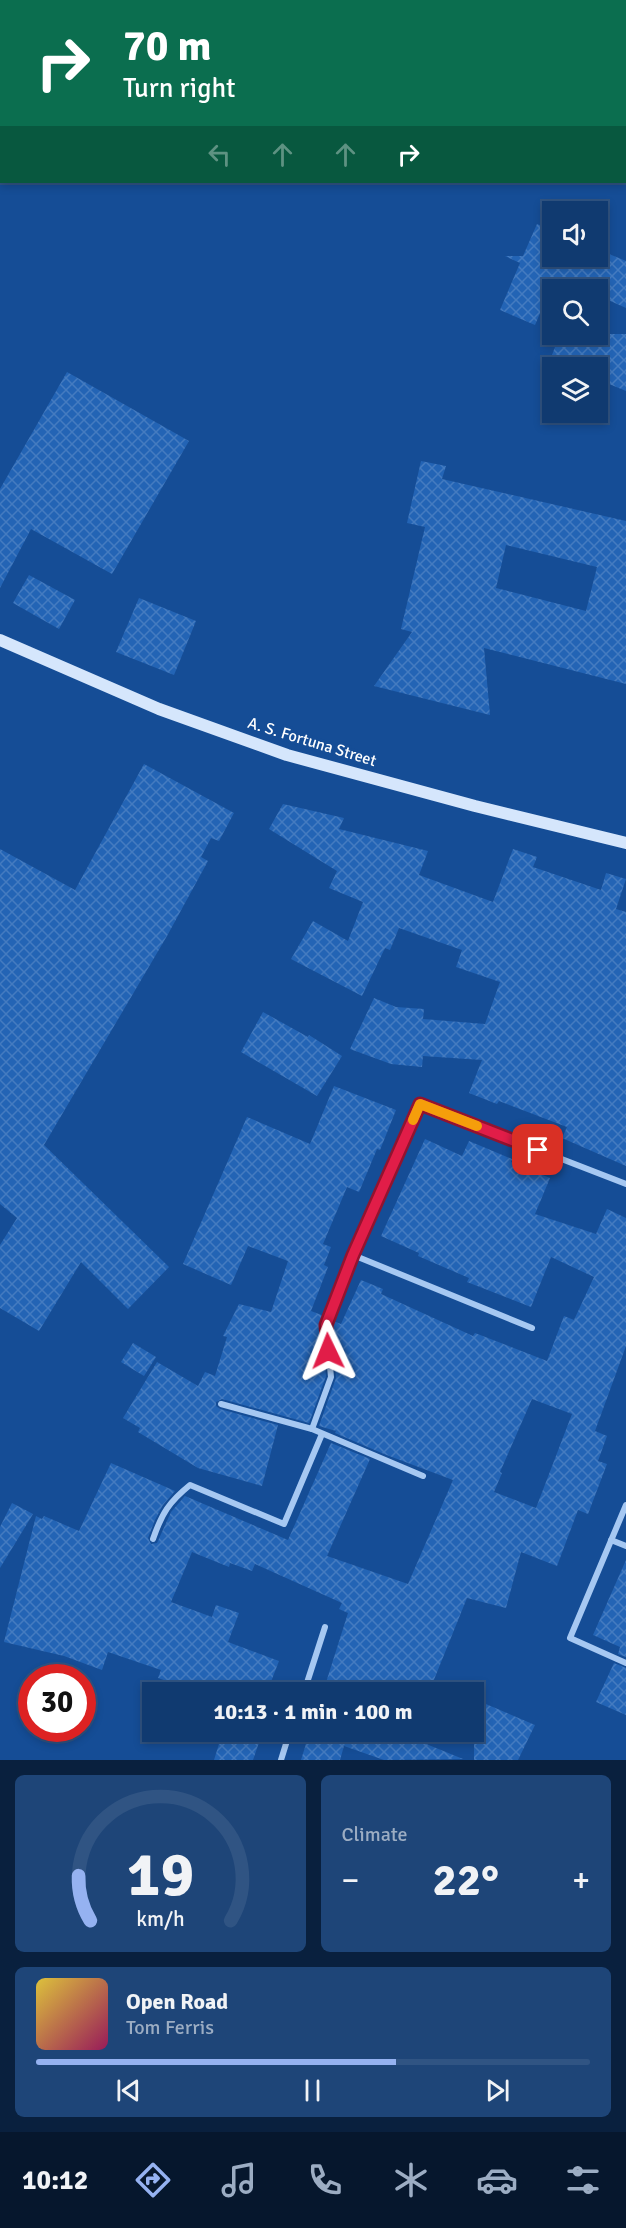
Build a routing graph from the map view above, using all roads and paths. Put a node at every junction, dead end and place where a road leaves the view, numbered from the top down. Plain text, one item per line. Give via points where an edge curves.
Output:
1 (0, 640) edge
2 (626, 843) edge
3 (626, 1184) edge
4 (353, 1255) junction
5 (532, 1328) dead end
6 (221, 1404) dead end
7 (312, 1429) junction
8 (322, 1434) junction
9 (423, 1476) dead end
10 (626, 1505) edge
11 (153, 1539) dead end
12 (611, 1540) junction
13 (626, 1546) edge
14 (325, 1628) dead end
15 (626, 1663) edge
16 (307, 1682) edge
17 (287, 1742) edge
18 (281, 1760) edge

1 - 2 main road, A. S. Fortuna Street via 159,709 287,755
3 - 4 street via 420,1104
4 - 5 street
4 - 7 street via 326,1325 331,1377
6 - 7 street
7 - 8 street
8 - 9 street
8 - 11 street via 284,1524 190,1485 161,1516
10 - 12 street
12 - 13 street
12 - 15 street via 570,1638
14 - 16 street
17 - 18 street

